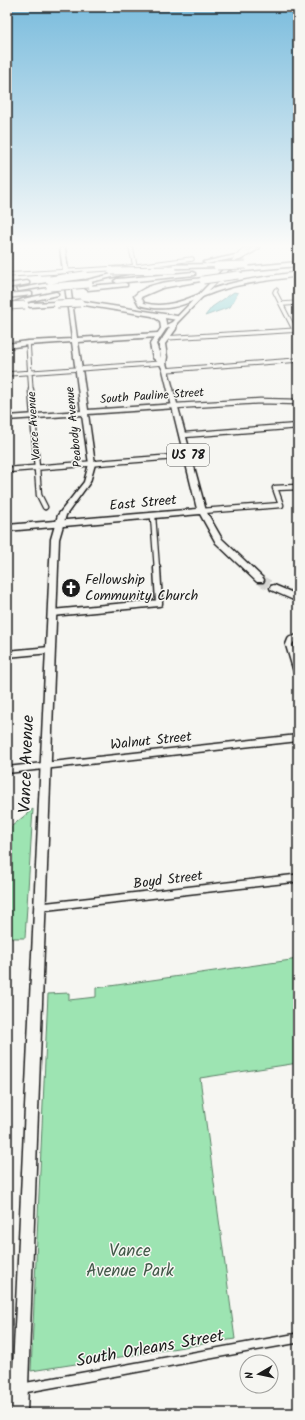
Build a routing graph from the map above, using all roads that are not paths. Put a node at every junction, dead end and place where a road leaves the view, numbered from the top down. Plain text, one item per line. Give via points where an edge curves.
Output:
1 (71, 314) edge
2 (153, 314) edge
3 (155, 314) edge
4 (181, 314) edge
5 (288, 314) edge
6 (175, 320) junction
7 (164, 328) junction
8 (296, 330) edge
9 (158, 335) junction
10 (298, 337) edge
11 (165, 338) junction
12 (75, 340) junction
13 (28, 343) junction
14 (7, 346) edge
15 (298, 360) edge
16 (164, 367) junction
17 (79, 369) junction
18 (30, 372) junction
19 (7, 374) edge
20 (298, 402) edge
21 (176, 406) junction
22 (85, 412) junction
23 (34, 416) junction
24 (7, 418) edge
25 (298, 426) edge
26 (184, 434) junction
27 (188, 456) junction
28 (92, 464) junction
29 (37, 468) junction
30 (7, 470) edge
31 (298, 487) edge
32 (45, 507) dead end
33 (202, 511) junction
34 (153, 516) junction
35 (59, 523) junction
36 (7, 528) edge
37 (260, 580) tunnel mouth
38 (274, 588) tunnel mouth
39 (298, 599) edge
40 (52, 613) junction
41 (298, 638) edge
42 (50, 650) junction
43 (7, 654) edge
44 (298, 675) edge
45 (298, 738) edge
46 (46, 766) junction
47 (7, 770) edge
48 (298, 878) edge
49 (41, 907) junction
50 (298, 1338) edge
51 (14, 1390) edge
52 (19, 1413) edge

1 - 12 street, Peabody Avenue
2 - 7 highway via 163,320
3 - 6 highway
4 - 6 main road, US 78
5 - 8 street
6 - 7 main road, US 78
6 - 11 main road, US 78 via 173,329
7 - 9 main road, US 78
8 - 10 street
8 - 11 street
9 - 12 street
9 - 16 main road, US 78 via 153,344 156,358
11 - 16 main road, US 78 via 162,344
12 - 13 street
12 - 17 street, Peabody Avenue
13 - 14 street
13 - 18 street, Vance Avenue
15 - 16 street
16 - 17 street
16 - 21 main road, US 78
17 - 18 street
17 - 22 street, Peabody Avenue
18 - 19 street
18 - 23 street, Vance Avenue
20 - 21 street, South Pauline Street via 265,400
21 - 22 street, South Pauline Street
21 - 26 main road, US 78
22 - 23 street, South Pauline Street
22 - 28 street, Peabody Avenue
23 - 24 street, South Pauline Street
23 - 29 street, Vance Avenue
25 - 26 street
26 - 27 main road, US 78
27 - 28 street
27 - 33 main road, US 78
28 - 29 street
28 - 35 street, Peabody Avenue via 87,482 62,515
29 - 30 street
29 - 32 street, Vance Avenue via 40,499
31 - 33 street, East Street via 275,488 281,505
33 - 34 main road, East Street
33 - 37 main road, US 78 via 219,541
34 - 35 main road, East Street
34 - 40 street via 159,602
35 - 36 main road, East Street
35 - 40 street, Vance Avenue via 55,539
38 - 39 main road
40 - 42 street, Vance Avenue
41 - 44 street via 291,640 289,645
42 - 43 street
42 - 46 street, Vance Avenue
45 - 46 street, Walnut Street
46 - 47 street, Walnut Street
46 - 49 street, Vance Avenue
48 - 49 street, Boyd Street
49 - 51 street, Vance Avenue
50 - 51 street, South Orleans Street
51 - 52 street, Vance Avenue

